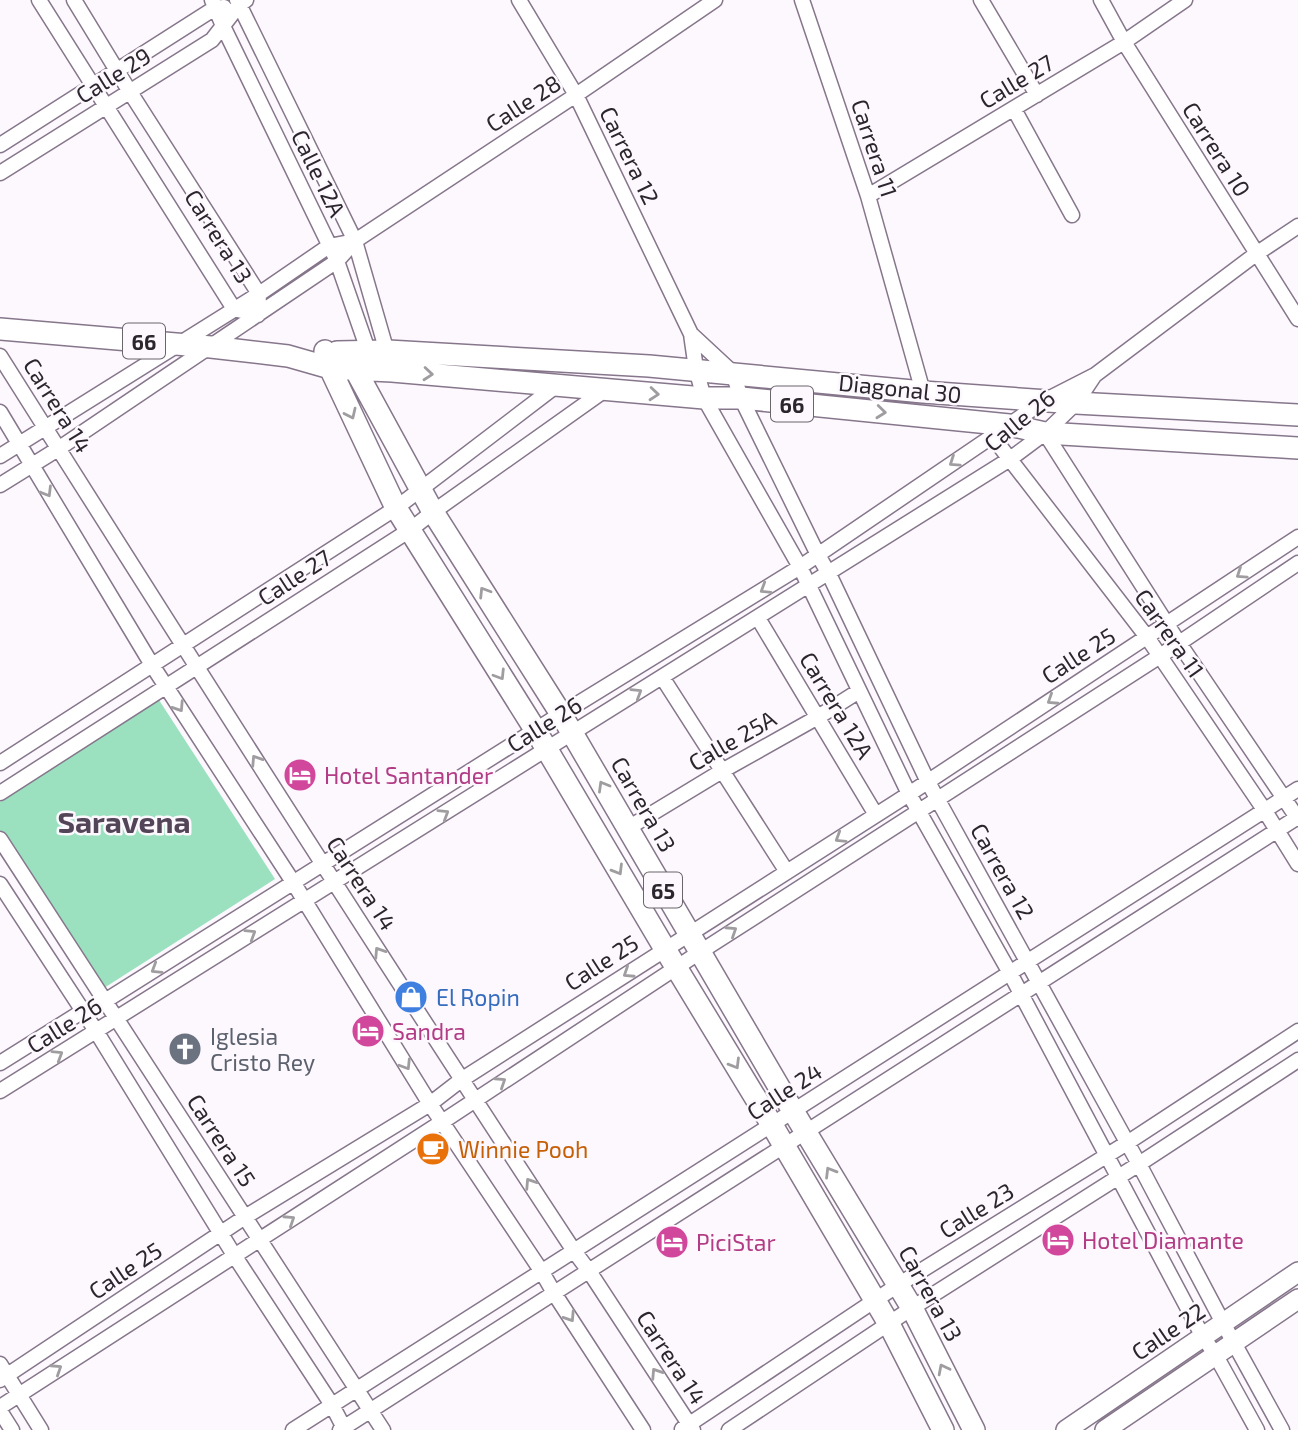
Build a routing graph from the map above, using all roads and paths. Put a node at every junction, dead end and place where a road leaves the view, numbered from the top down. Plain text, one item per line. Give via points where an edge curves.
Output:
1 (38, 0) edge
2 (74, 0) edge
3 (519, 0) edge
4 (715, 0) edge
5 (802, 0) edge
6 (981, 0) edge
7 (1101, 0) edge
8 (1185, 0) edge
9 (241, 2) edge
10 (213, 4) edge
11 (223, 26) junction
12 (1124, 42) junction
13 (117, 70) junction
14 (93, 85) junction
15 (130, 92) junction
16 (576, 95) junction
17 (1037, 95) junction
18 (106, 106) junction
19 (1014, 109) junction
20 (0, 145) edge
21 (0, 173) edge
22 (868, 196) junction
23 (1072, 215) dead end
24 (1298, 226) edge
25 (355, 241) junction
26 (329, 246) junction
27 (1256, 254) junction
28 (337, 261) junction
29 (259, 293) junction
30 (234, 309) junction
31 (258, 315) junction
32 (1298, 319) edge
33 (0, 329) edge
34 (691, 334) junction
35 (180, 344) junction
36 (211, 347) junction
37 (0, 356) edge
38 (327, 360) junction
39 (371, 361) junction
40 (696, 369) junction
41 (733, 373) junction
42 (1095, 375) junction
43 (556, 386) junction
44 (605, 390) junction
45 (923, 392) junction
46 (704, 398) junction
47 (741, 398) junction
48 (1044, 401) junction
49 (1076, 403) junction
50 (0, 412) edge
51 (1298, 415) edge
52 (45, 427) junction
53 (1000, 430) junction
54 (1045, 433) junction
55 (19, 443) junction
56 (58, 449) junction
57 (1295, 453) edge
58 (0, 456) edge
59 (1010, 459) junction
60 (31, 466) junction
61 (0, 485) edge
62 (421, 488) junction
63 (396, 508) junction
64 (433, 512) junction
65 (410, 530) junction
66 (1298, 537) edge
67 (818, 555) junction
68 (1298, 563) edge
69 (800, 567) junction
70 (829, 574) junction
71 (809, 586) junction
72 (758, 618) junction
73 (1167, 624) junction
74 (1147, 637) junction
75 (1179, 643) junction
76 (182, 646) junction
77 (1160, 656) junction
78 (152, 665) junction
79 (196, 667) junction
80 (662, 677) junction
81 (165, 686) junction
82 (859, 691) junction
83 (561, 714) junction
84 (818, 717) junction
85 (573, 733) junction
86 (541, 740) junction
87 (0, 764) edge
88 (722, 771) junction
89 (928, 782) junction
90 (1298, 789) edge
91 (0, 793) edge
92 (909, 794) junction
93 (1284, 798) junction
94 (938, 800) junction
95 (1265, 811) junction
96 (919, 812) junction
97 (876, 815) junction
98 (1298, 818) edge
99 (628, 828) junction
100 (1277, 831) junction
101 (0, 839) edge
102 (322, 864) junction
103 (1298, 864) edge
104 (787, 872) junction
105 (293, 882) junction
106 (334, 882) junction
107 (0, 884) edge
108 (304, 900) junction
109 (694, 943) junction
110 (665, 949) junction
111 (1026, 963) junction
112 (677, 968) junction
113 (1010, 973) junction
114 (1040, 984) junction
115 (1021, 995) junction
116 (105, 1001) junction
117 (83, 1011) junction
118 (118, 1019) junction
119 (96, 1031) junction
120 (1298, 1031) edge
121 (1298, 1060) edge
122 (0, 1063) edge
123 (461, 1080) junction
124 (0, 1091) edge
125 (474, 1099) junction
126 (430, 1104) junction
127 (793, 1111) junction
128 (442, 1122) junction
129 (772, 1125) junction
130 (806, 1132) junction
131 (1127, 1143) junction
132 (784, 1146) junction
133 (1107, 1155) junction
134 (1139, 1164) junction
135 (1119, 1176) junction
136 (245, 1217) junction
137 (222, 1233) junction
138 (259, 1240) junction
139 (574, 1251) junction
140 (234, 1255) junction
141 (589, 1271) junction
142 (542, 1272) junction
143 (1298, 1272) edge
144 (898, 1286) junction
145 (554, 1293) junction
146 (1298, 1299) edge
147 (875, 1301) junction
148 (912, 1308) junction
149 (1223, 1323) junction
150 (889, 1324) junction
151 (1203, 1337) junction
152 (1234, 1343) junction
153 (1215, 1354) junction
154 (2, 1373) edge
155 (356, 1390) junction
156 (18, 1394) junction
157 (332, 1405) junction
158 (0, 1409) edge
159 (371, 1410) junction
160 (688, 1428) edge
161 (343, 1429) edge
162 (12, 1430) edge
163 (41, 1430) edge
164 (293, 1430) edge
165 (383, 1430) edge
166 (643, 1430) edge
167 (729, 1430) edge
168 (943, 1430) edge
169 (974, 1430) edge
170 (1066, 1430) edge
171 (1105, 1430) edge
172 (1257, 1430) edge
173 (1282, 1430) edge

1 - 14 street, Carrera 13
2 - 13 street, Carrera 13
3 - 16 street, Carrera 12
4 - 16 street, Calle 28
5 - 22 street, Carrera 11
6 - 17 street
7 - 12 street, Carrera 10
8 - 12 street, Calle 27
9 - 10 street, Calle 29
9 - 11 street, Calle 29
9 - 25 street, Calle 12A
10 - 11 street, Calle 12A
10 - 13 street, Calle 29
11 - 15 street, Calle 29 via 212,40
11 - 26 street, Calle 12A
12 - 17 street, Calle 27
12 - 27 street, Carrera 10
13 - 14 street, Calle 29
13 - 15 street, Carrera 13
14 - 18 street, Carrera 13
14 - 20 street, Calle 29
15 - 18 street, Calle 29
15 - 29 street, Carrera 13
16 - 25 street, Calle 28
16 - 34 street, Carrera 12
17 - 19 street, Calle 27
18 - 21 street, Calle 29
18 - 30 street, Carrera 13
19 - 22 street, Calle 27
19 - 23 street
22 - 45 street, Carrera 11
24 - 27 street, Calle 26
25 - 26 street, Calle 28
25 - 28 street, Calle 28
25 - 39 street, Calle 12A
26 - 28 street, Calle 12A
26 - 29 street, Calle 28
27 - 32 street, Carrera 10
27 - 42 street, Calle 26
28 - 31 street, Calle 28
28 - 39 street, Calle 12A
29 - 30 street, Calle 28
29 - 31 street, Carrera 13
30 - 31 street, Carrera 13
30 - 35 street, Calle 28
31 - 36 street, Calle 28
33 - 35 main road, Diagonal 30 / 66
34 - 40 street, Carrera 12
34 - 41 street, Carrera 12
35 - 36 main road, Diagonal 30 / 66
35 - 52 street, Calle 28
36 - 38 main road, Diagonal 30 / 66
36 - 56 street, Calle 28
37 - 52 street, Carrera 14
38 - 39 main road, Diagonal 30 / 66
38 -> 63 main road, 65
39 - 40 main road, Diagonal 30 / 66
39 -> 43 main road, Diagonal 30 / 66
39 - 62 main road, Carrera 13 / 65
40 - 41 main road, Diagonal 30 / 66
40 - 46 street, Carrera 12
41 - 45 main road, Diagonal 30 / 66
41 - 47 street, Carrera 12
42 - 48 street, Calle 26
42 - 49 street, Calle 26
43 - 44 main road, Diagonal 30 / 66
43 - 62 street, Calle 27
44 -> 46 main road, Diagonal 30 / 66
44 - 64 street, Calle 27
45 - 48 main road, Diagonal 30 / 66
46 - 47 main road, Diagonal 30 / 66
46 - 69 street, Carrera 12
47 -> 53 main road, Diagonal 30 / 66
47 - 67 street, Carrera 12
48 - 49 main road, Diagonal 30 / 66
48 - 53 street, Calle 26
49 - 51 main road, Diagonal 30 / 66
49 - 54 street, Calle 26
50 - 55 street
52 - 55 street, Calle 28
52 - 56 street, Carrera 14
53 - 54 main road, Diagonal 30 / 66
53 - 59 street, Carrera 11
53 -> 67 street, Calle 26
54 - 57 main road, Diagonal 30 / 66
54 - 59 street, Calle 26
54 - 73 street, Carrera 11
55 - 58 street, Calle 28
55 - 60 street
56 - 60 street, Calle 28
56 - 76 street, Carrera 14
59 - 70 street, Calle 26
59 - 74 street, Carrera 11
60 - 61 street, Calle 28
60 -> 78 street
62 - 63 street, Calle 27
62 - 64 main road, Carrera 13 / 65
63 - 65 main road, 65
63 - 76 street, Calle 27
64 - 65 street, Calle 27
83 -> 64 main road, Carrera 13 / 65
65 - 79 street, Calle 27
65 -> 86 main road, 65
66 -> 73 street, Calle 25
67 - 69 street, Calle 26
67 - 70 street, Carrera 12
68 - 75 street, Calle 25
69 - 71 street, Carrera 12
69 -> 83 street, Calle 26
70 - 71 street, Calle 26
70 - 89 street, Carrera 12
71 - 72 street, Calle 26
71 - 82 street, Carrera 12
72 - 80 street, Calle 26
72 - 84 street, Carrera 12A
73 - 74 street, Calle 25
73 - 75 street, Carrera 11
74 - 77 street, Carrera 11
74 -> 89 street, Calle 25
75 - 77 street, Calle 25
75 - 93 street, Carrera 11
76 - 78 street, Calle 27
76 - 79 street, Carrera 14
77 - 94 street, Calle 25
77 - 95 street, Carrera 11
78 - 81 street
78 - 87 street, Calle 27
79 - 81 street, Calle 27
102 -> 79 street, Carrera 14
85 -> 80 street, Calle 26
80 - 88 street
81 - 91 street, Calle 27
81 -> 105 street
82 - 84 street, Calle 25A
82 - 92 street, Carrera 12
83 - 85 main road, Carrera 13 / 65
83 - 86 street, Calle 26
84 - 88 street, Calle 25A
84 - 97 street, Carrera 12A
85 - 86 street, Calle 26
99 -> 85 main road, Carrera 13 / 65
86 - 102 street, Calle 26
106 -> 86 street, Calle 26
86 -> 110 main road, 65
88 - 99 street, Calle 25A
88 - 104 street
89 - 92 street, Calle 25
89 - 94 street, Carrera 12
90 - 93 street, Calle 24
92 - 96 street, Carrera 12
92 - 97 street, Calle 25
93 - 95 street, Calle 24
93 - 98 street, Carrera 11
94 - 96 street, Calle 25
94 - 111 street, Carrera 12
95 - 100 street, Carrera 11
95 - 111 street, Calle 24
109 -> 96 street, Calle 25
96 - 113 street, Carrera 12
97 -> 104 street, Calle 25
98 - 100 street, Calle 24
99 - 109 main road, Carrera 13 / 65
100 - 103 street, Carrera 11
100 - 114 street, Calle 24
101 - 116 street, Carrera 15
102 - 105 street, Calle 26
102 - 106 street, Carrera 14
104 - 109 street, Calle 25
105 - 108 street
105 -> 116 street, Calle 26
106 - 108 street, Calle 26
123 -> 106 street, Carrera 14
107 - 117 street
118 -> 108 street, Calle 26
108 -> 126 street
109 - 110 street, Calle 25
109 - 112 street, Calle 25
109 - 127 main road, Carrera 13 / 65
110 - 112 main road, 65
110 -> 123 street, Calle 25
111 - 113 street, Calle 24
111 - 114 street, Carrera 12
125 -> 112 street, Calle 25
112 -> 129 main road, 65
113 - 115 street, Carrera 12
113 - 127 street, Calle 24
114 - 115 street, Calle 24
114 - 131 street, Carrera 12
115 - 130 street, Calle 24
115 - 133 street, Carrera 12
116 - 117 street, Calle 26
116 - 118 street, Carrera 15
117 - 119 street
117 - 122 street, Calle 26
118 - 119 street, Calle 26
118 - 136 street, Carrera 15
124 -> 119 street, Calle 26
119 - 137 street
120 - 131 street, Calle 23
121 - 134 street
123 - 125 street, Carrera 14
123 - 126 street, Calle 25
125 - 128 street, Calle 25
139 -> 125 street, Carrera 14
126 - 128 street
126 - 136 street, Calle 25
127 - 129 street, Calle 24
127 - 130 main road, Carrera 13 / 65
138 -> 128 street, Calle 25
128 - 142 street
129 - 132 main road, 65
129 - 139 street, Calle 24
130 - 132 street, Calle 24
144 -> 130 main road, Carrera 13 / 65
131 - 133 street, Calle 23
131 - 134 street, Carrera 12
132 - 141 street, Calle 24
132 - 147 main road, 65
133 - 135 street, Carrera 12
133 - 144 street, Calle 23
134 - 135 street
134 - 149 street, Carrera 12
135 - 148 street
135 - 151 street, Carrera 12
136 - 137 street, Calle 25
136 - 138 street, Carrera 15
137 - 140 street
137 - 154 street, Calle 25
138 - 140 street, Calle 25
138 - 155 street, Carrera 15
139 - 141 street, Carrera 14
139 - 142 street, Calle 24
156 -> 140 street, Calle 25
140 - 157 street
141 - 145 street, Calle 24
160 -> 141 street, Carrera 14
142 - 145 street
142 - 155 street, Calle 24
143 - 149 street, Calle 22
144 - 147 street, Calle 23
144 - 148 main road, Carrera 13 / 65
145 - 159 street, Calle 24
145 -> 166 street
146 - 152 street, Calle 22
147 - 150 main road, 65
147 - 160 street, Calle 23
148 - 150 street
169 -> 148 main road, Carrera 13 / 65
149 - 151 street, Calle 22
149 - 152 street, Carrera 12
150 - 167 street
150 - 168 main road, 65
151 - 153 street, Carrera 12
151 - 170 street, Calle 22
152 - 153 street, Calle 22
152 - 173 street, Carrera 12
153 - 171 street, Calle 22
153 - 172 street, Carrera 12
154 - 156 street
155 - 157 street, Calle 24
155 - 159 street, Carrera 15
156 - 158 street, Calle 25
156 - 163 street
157 - 161 street
157 - 164 street, Calle 24
158 - 162 street
159 - 161 street, Calle 24
159 - 165 street, Carrera 15

